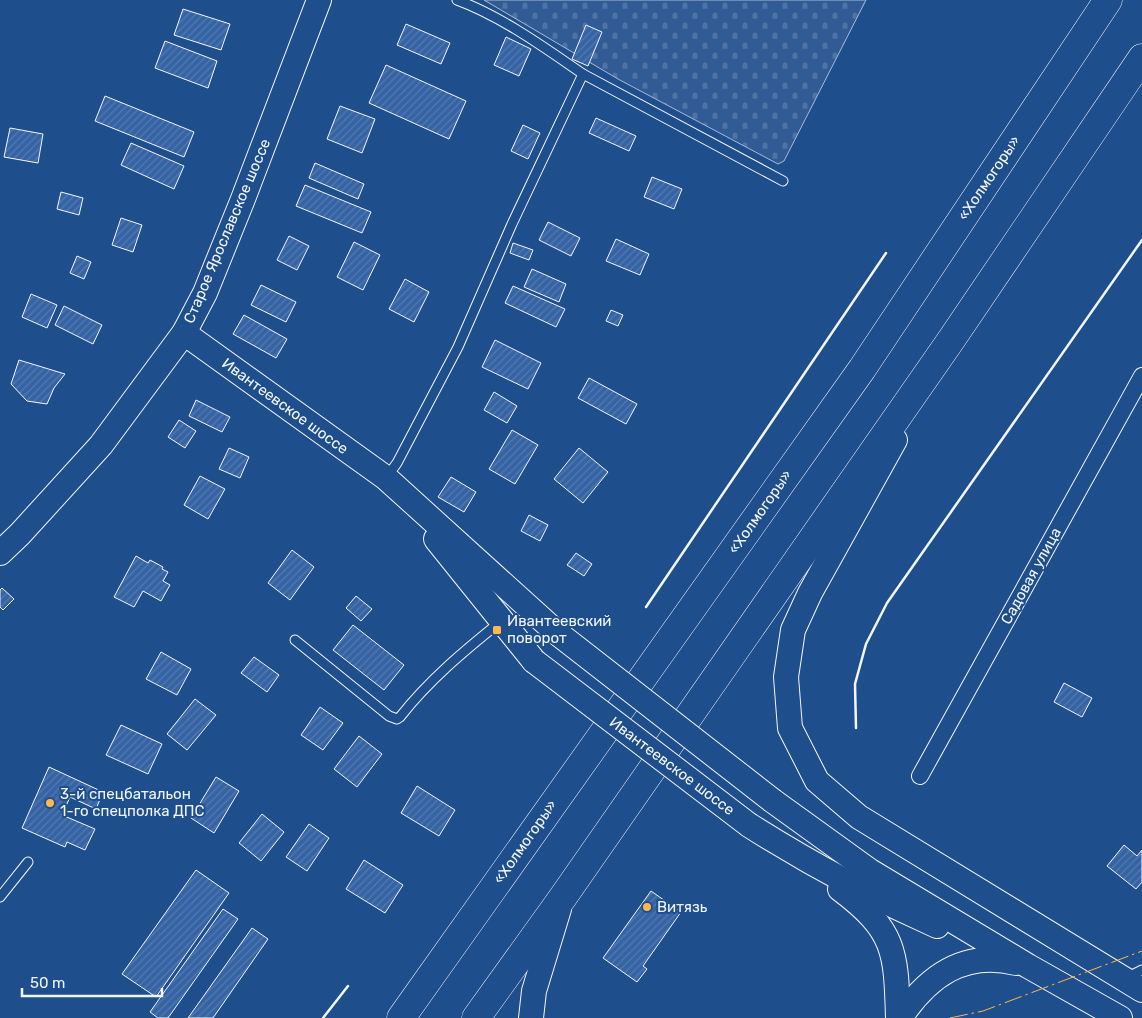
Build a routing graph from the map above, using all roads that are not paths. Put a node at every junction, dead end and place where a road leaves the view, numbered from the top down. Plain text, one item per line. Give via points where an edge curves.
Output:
1 (319, 0) edge
2 (457, 0) edge
3 (1100, 0) edge
4 (1108, 0) edge
5 (1075, 48) junction
6 (1142, 58) edge
7 (1142, 66) edge
8 (583, 74) junction
9 (1115, 97) junction
10 (783, 180) dead end
11 (184, 333) junction
12 (951, 340) junction
13 (1142, 376) edge
14 (386, 478) junction
15 (0, 554) edge
16 (502, 620) junction
17 (295, 640) dead end
18 (920, 776) dead end
19 (782, 846) junction
20 (28, 862) dead end
21 (0, 897) edge
22 (563, 897) junction
23 (1028, 966) junction
24 (1136, 980) edge
25 (401, 1018) edge
26 (476, 1018) edge
27 (531, 1018) edge
28 (899, 1018) edge
29 (1120, 1018) edge

1 - 11 main road, Старое Ярославское шоссе via 243,200 205,293
2 - 8 lane via 526,36
3 - 5 main road
4 - 5 highway, «Холмогоры»
5 - 25 highway, «Холмогоры» via 862,369
6 - 9 highway
7 - 9 main road
8 - 10 lane
8 - 14 lane via 458,347
9 - 12 highway
11 - 14 main road, Ивантеевское шоссе
11 - 15 main road, Старое Ярославское шоссе via 101,445
12 - 22 highway
12 - 24 main road via 848,522 793,630 786,677 790,728 817,780 859,816
13 - 18 street, Садовая улица
14 - 16 main road, Ивантеевское шоссе
14 - 23 main road, Ивантеевское шоссе, bridge via 556,632 773,801 870,871
16 - 17 lane via 438,675 397,719 389,716
16 - 19 main road, Ивантеевское шоссе, bridge via 534,661 749,825
19 - 23 main road, Ивантеевское шоссе via 902,910
19 - 28 main road via 854,900 883,931 897,969
20 - 21 lane
22 - 26 highway
22 - 27 main road via 534,991
23 - 28 main road via 990,959 961,965 926,985
23 - 29 main road, Ивантеевское шоссе

